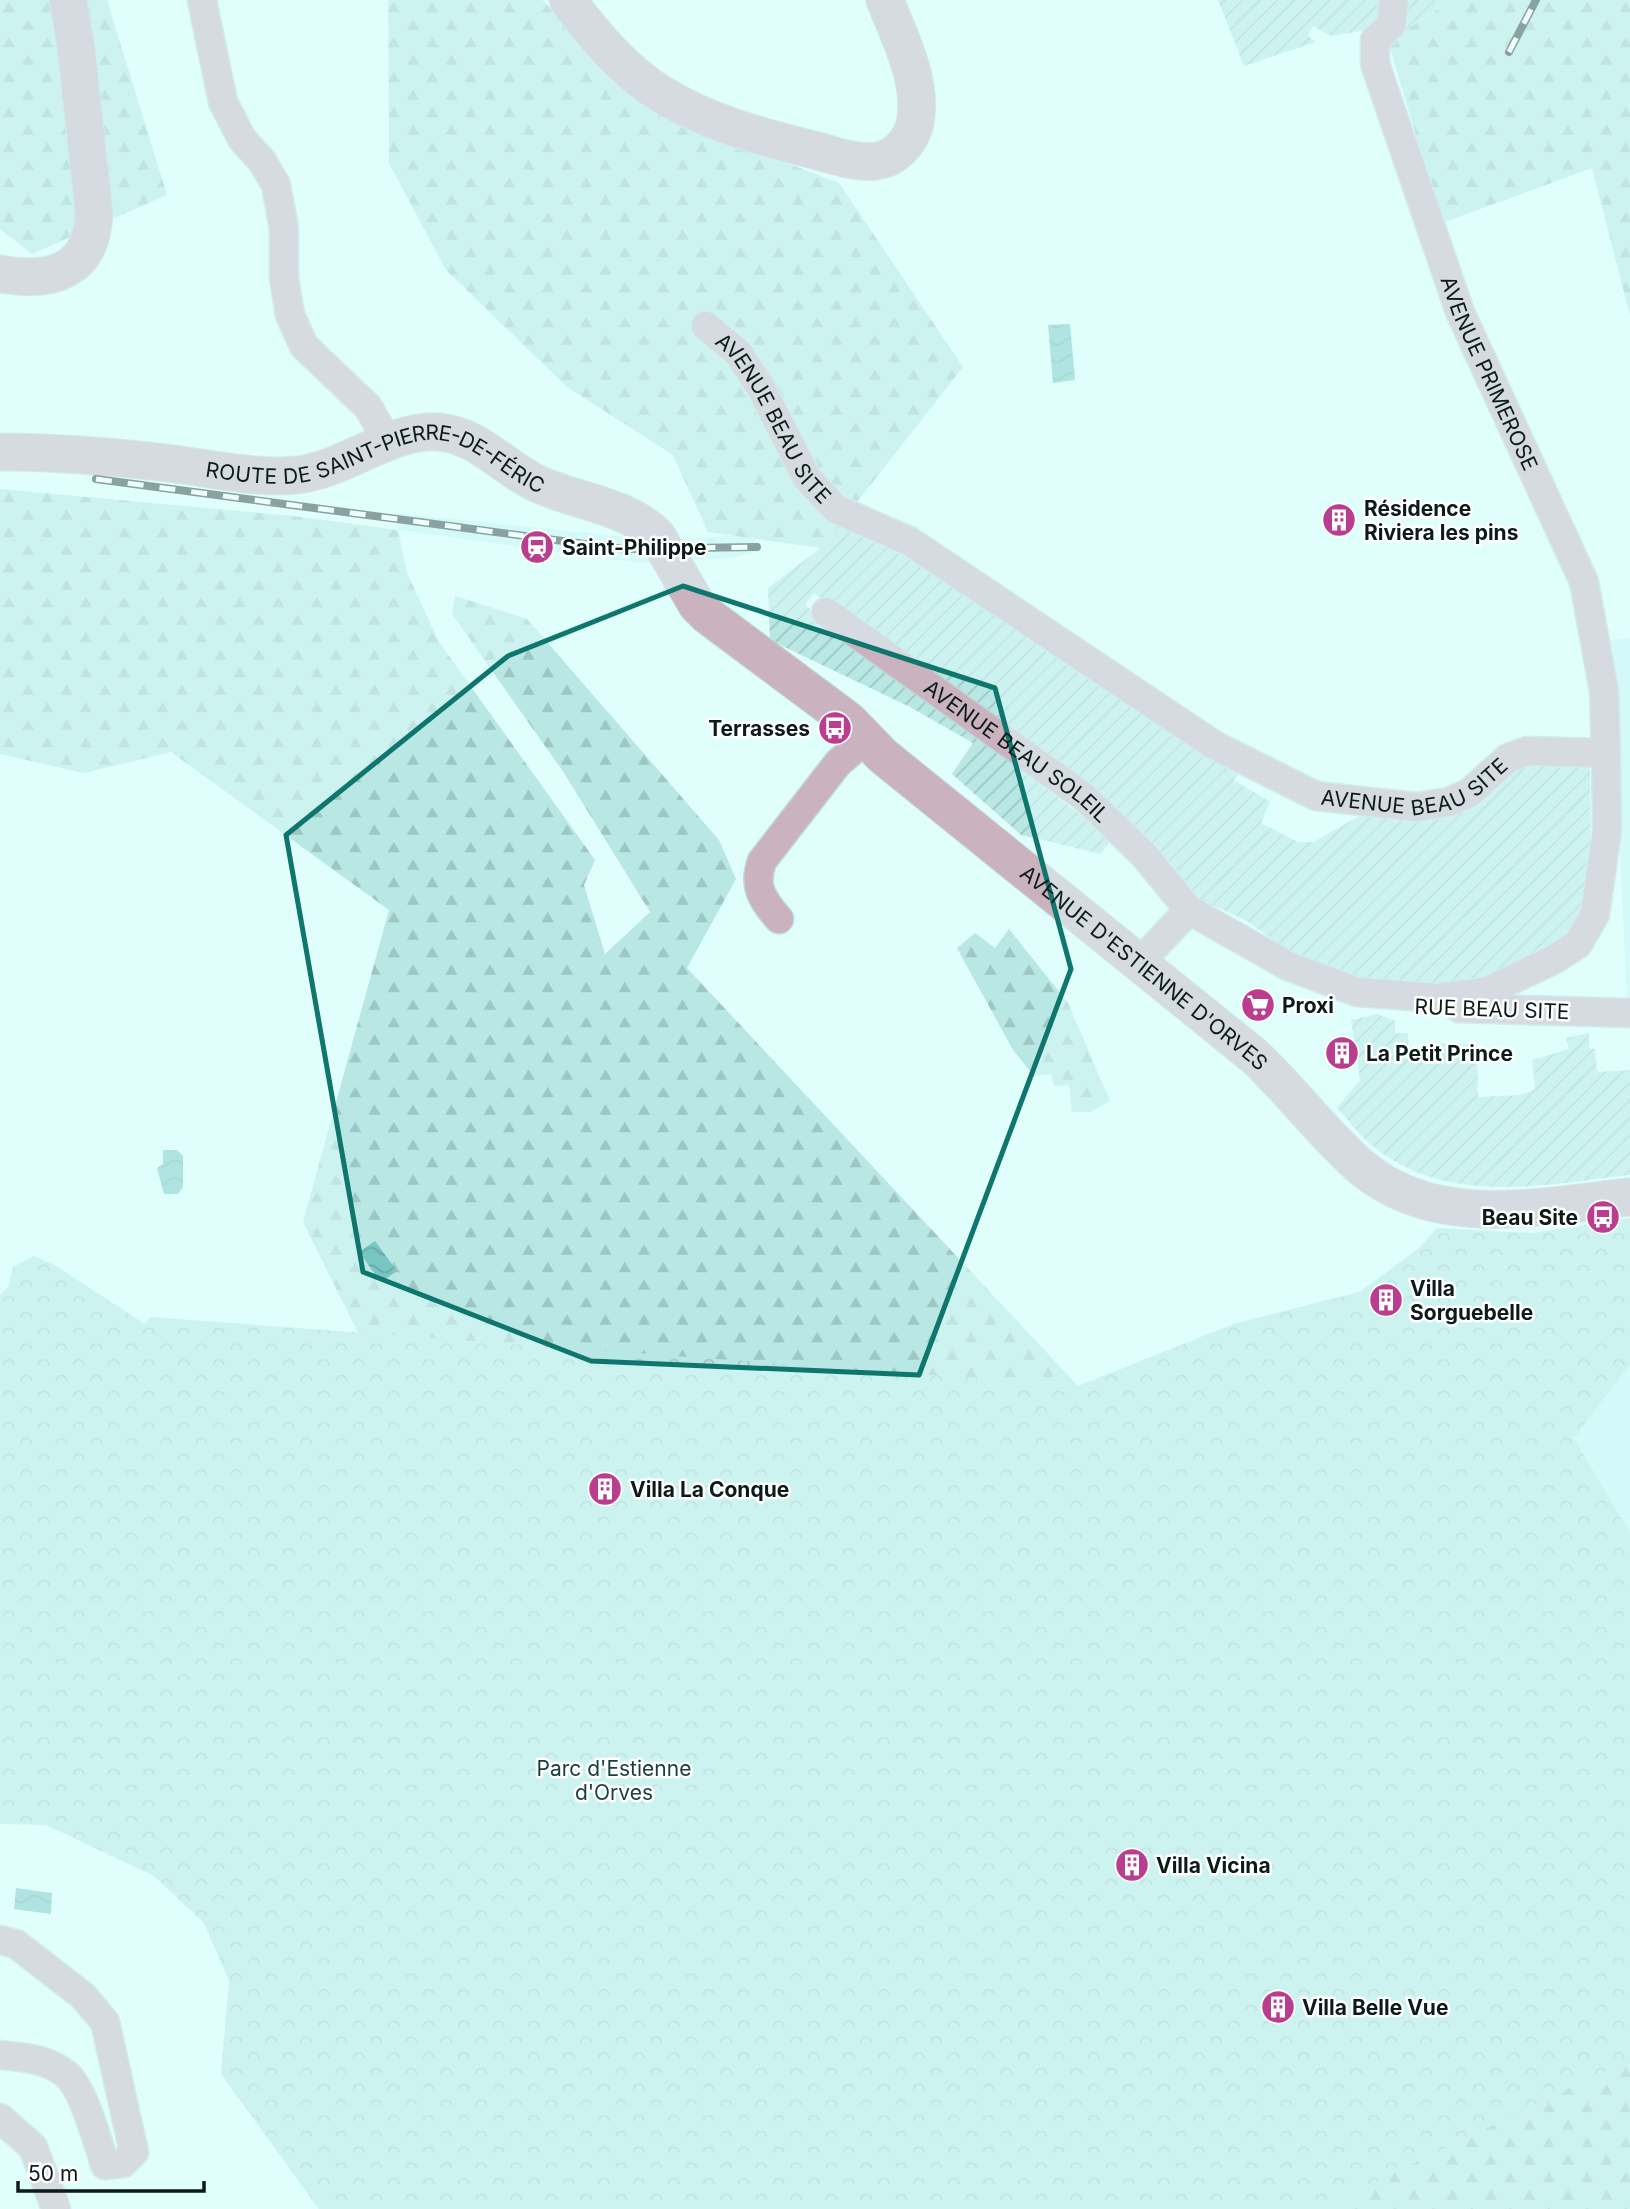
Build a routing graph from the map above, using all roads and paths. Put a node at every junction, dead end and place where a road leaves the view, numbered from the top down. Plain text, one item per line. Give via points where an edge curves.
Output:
1 (68, 0) edge
2 (202, 0) edge
3 (568, 0) edge
4 (885, 0) edge
5 (1394, 0) edge
6 (0, 274) edge
7 (706, 326) dead end
8 (389, 443) junction
9 (0, 452) edge
10 (697, 605) joint
11 (825, 612) dead end
12 (866, 739) junction
13 (1606, 753) junction
14 (1189, 910) junction
15 (779, 919) dead end
16 (1140, 962) junction
17 (1357, 992) junction
18 (1630, 1013) edge
19 (1630, 1197) edge
20 (0, 1940) edge
21 (0, 2055) edge
22 (0, 2118) edge
23 (56, 2209) edge

1 - 6 street via 94,233 70,268 29,279
2 - 8 street via 223,102 242,139 276,185 290,315 304,346 368,407
3 - 4 street via 621,62 659,93 707,119 796,146 875,162 892,156 907,142 916,114 917,92
5 - 13 street, AVENUE PRIMEROSE via 1391,25 1375,40 1375,64 1460,312 1584,582 1604,691
7 - 13 street, AVENUE BEAU SITE via 738,353 807,478 836,509 909,541 1214,745 1316,796 1427,806 1469,793 1508,758 1527,751
8 - 9 street, ROUTE DE SAINT-PIERRE-DE-FÉRIC via 323,470 297,475 99,455
8 - 10 street, ROUTE DE SAINT-PIERRE-DE-FÉRIC via 417,433 463,437 550,490 634,517 657,536
10 - 12 street, AVENUE D'ESTIENNE D'ORVES via 849,721
11 - 14 street, AVENUE BEAU SOLEIL via 1084,797 1144,855
12 - 15 street via 838,763 762,861 758,890
12 - 16 street, AVENUE D'ESTIENNE D'ORVES
13 - 17 street via 1607,831 1601,886 1595,914 1578,943 1486,992 1437,998
14 - 16 street
14 - 17 street via 1288,966
16 - 19 street, AVENUE D'ESTIENNE D'ORVES via 1253,1055 1325,1132 1391,1188 1427,1202 1468,1209 1502,1210
17 - 18 street, RUE BEAU SITE via 1390,1006
20 - 21 street via 16,1944 83,1996 105,2022 134,2152 122,2163 105,2165 87,2110 68,2076 33,2058
22 - 23 street via 33,2147

